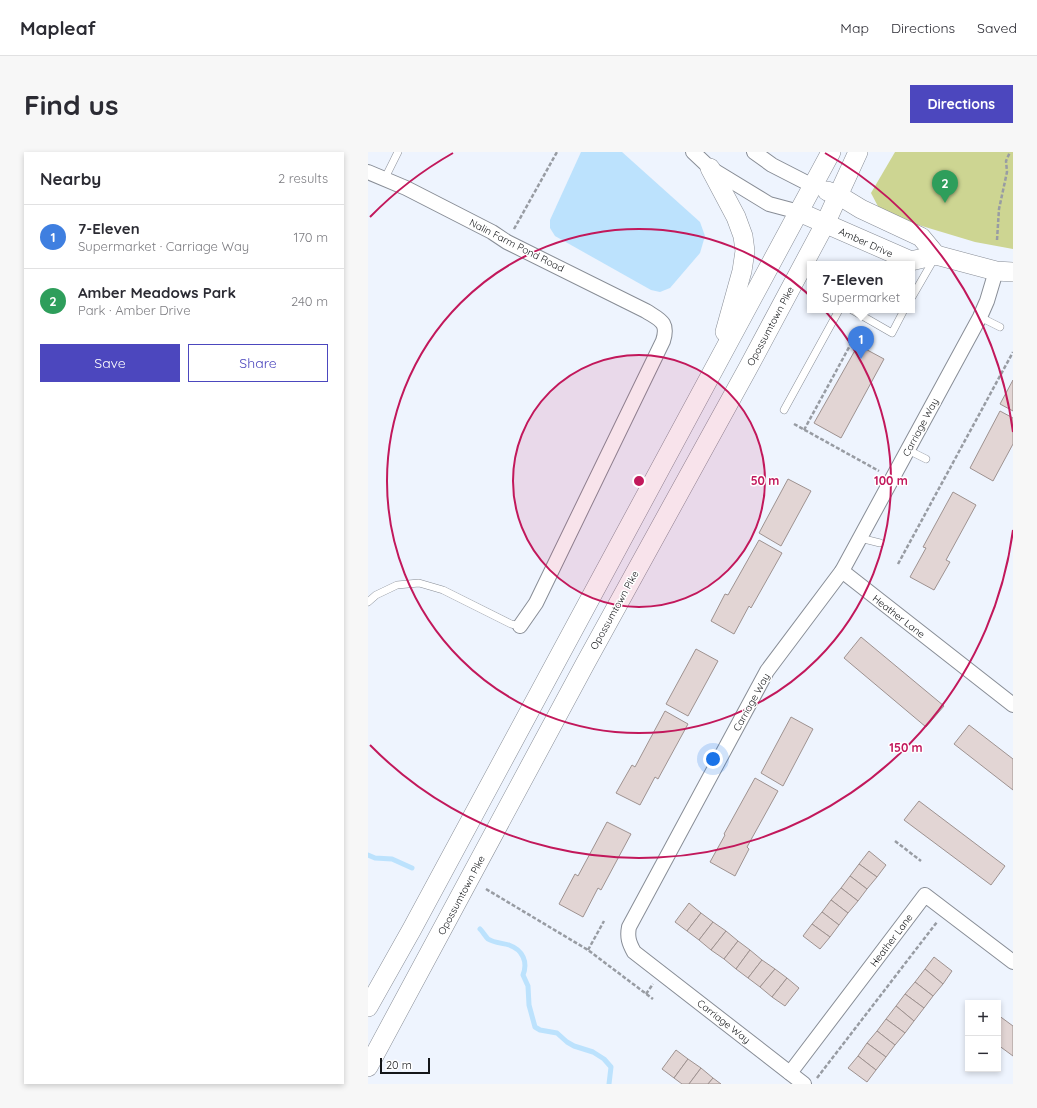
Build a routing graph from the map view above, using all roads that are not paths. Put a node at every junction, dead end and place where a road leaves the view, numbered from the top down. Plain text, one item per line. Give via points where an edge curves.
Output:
1 (398, 152) edge
2 (693, 152) edge
3 (754, 152) edge
4 (831, 152) edge
5 (858, 152) edge
6 (710, 168) junction
7 (368, 172) edge
8 (384, 178) junction
9 (813, 186) junction
10 (838, 195) junction
11 (799, 212) junction
12 (825, 224) junction
13 (936, 256) junction
14 (1005, 271) edge
15 (915, 292) edge
16 (838, 313) edge
17 (857, 313) edge
18 (902, 313) edge
19 (980, 317) junction
20 (1000, 327) dead end
21 (717, 363) junction
22 (784, 410) dead end
23 (908, 450) junction
24 (926, 459) dead end
25 (860, 538) junction
26 (880, 543) dead end
27 (842, 571) junction
28 (368, 602) edge
29 (520, 626) joint
30 (1013, 705) edge
31 (1013, 962) edge
32 (368, 1007) edge
33 (368, 1067) edge
34 (790, 1073) junction
35 (810, 1082) edge

1 - 8 lane
2 - 6 street
3 - 9 street via 772,165
4 - 9 main road
5 - 10 main road, Opossumtown Pike
6 - 11 street via 769,204
6 - 21 main road via 736,217 745,251
7 - 8 street, Nalin Farm Pond Road
8 - 29 street, Nalin Farm Pond Road via 646,311 663,323 666,332 536,603
9 - 10 main road
9 - 11 main road
10 - 12 main road, Opossumtown Pike
10 - 13 main road via 861,209 921,237
11 - 12 main road, Amber Drive
11 - 21 main road
12 - 13 main road, Amber Drive via 911,261
12 - 33 main road, Opossumtown Pike
13 - 14 main road, Amber Drive
13 - 15 lane
14 - 19 street, Carriage Way
16 - 22 lane
17 - 18 lane via 892,332
19 - 20 lane
19 - 23 street, Carriage Way
21 - 32 main road
23 - 24 lane
23 - 25 street, Carriage Way
25 - 26 lane
25 - 27 street, Carriage Way
27 - 30 street, Heather Lane
27 - 34 street, Carriage Way via 767,671 633,918 628,934 629,943 640,958
28 - 29 lane via 397,585 419,583 443,590
31 - 34 street, Heather Lane via 925,895
34 - 35 street, Carriage Way

